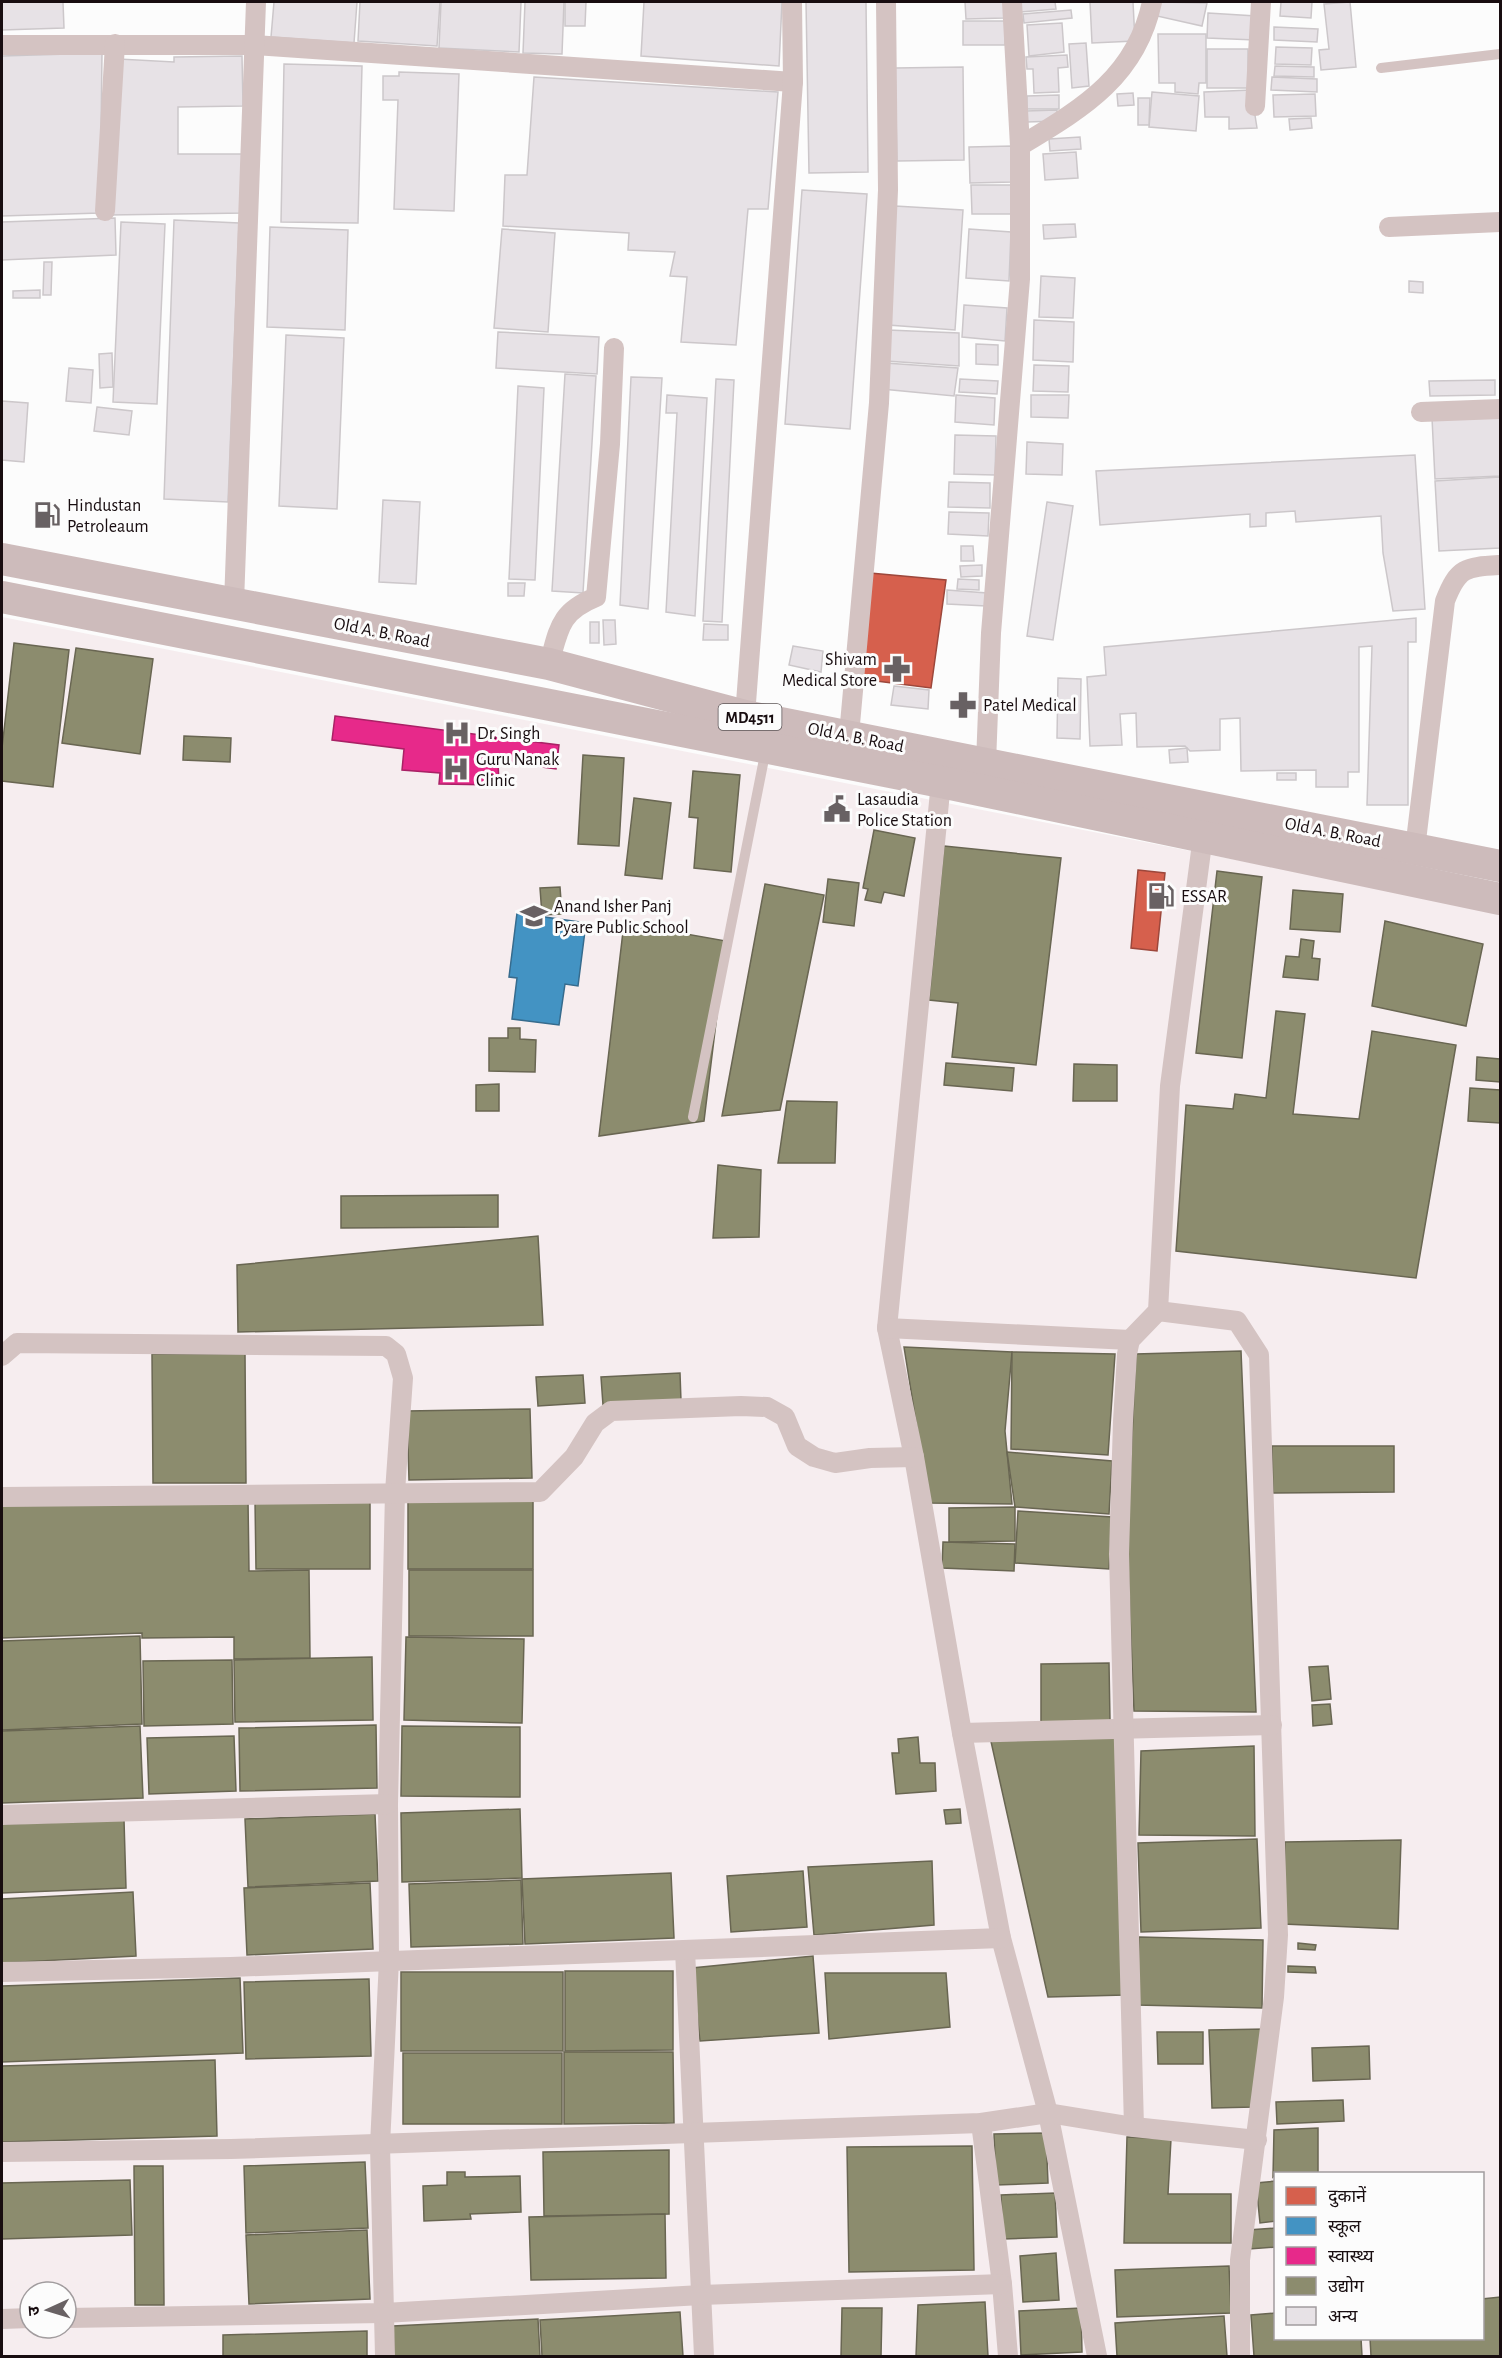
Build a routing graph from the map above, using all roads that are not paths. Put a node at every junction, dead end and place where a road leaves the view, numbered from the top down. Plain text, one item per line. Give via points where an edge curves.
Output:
1 (256, 2) edge
2 (792, 2) edge
3 (886, 2) edge
4 (1012, 2) edge
5 (1152, 2) edge
6 (1261, 2) edge
7 (116, 44) junction
8 (2, 45) edge
9 (254, 45) junction
10 (1500, 54) edge
11 (1381, 68) dead end
12 (793, 82) junction
13 (1255, 105) dead end
14 (1020, 146) junction
15 (105, 211) dead end
16 (1500, 222) edge
17 (1389, 227) dead end
18 (614, 348) dead end
19 (1500, 409) edge
20 (1421, 412) dead end
21 (2, 559) edge
22 (1500, 565) edge
23 (2, 597) edge
24 (234, 603) junction
25 (549, 664) junction
26 (745, 717) junction
27 (849, 735) junction
28 (766, 748) junction
29 (986, 763) junction
30 (941, 782) junction
31 (1203, 836) junction
32 (1415, 849) junction
33 (1500, 866) edge
34 (1500, 899) edge
35 (693, 1117) dead end
36 (1158, 1311) junction
37 (887, 1328) junction
38 (1130, 1340) junction
39 (2, 1356) edge
40 (914, 1457) junction
41 (395, 1492) junction
42 (2, 1497) edge
43 (1272, 1725) junction
44 (1124, 1730) junction
45 (962, 1733) junction
46 (388, 1804) junction
47 (2, 1815) edge
48 (1001, 1938) junction
49 (685, 1950) junction
50 (389, 1960) junction
51 (2, 1972) edge
52 (1048, 2113) junction
53 (981, 2123) junction
54 (1134, 2127) junction
55 (694, 2133) junction
56 (1257, 2140) junction
57 (380, 2145) junction
58 (2, 2152) edge
59 (1002, 2284) junction
60 (701, 2295) junction
61 (384, 2313) junction
62 (18, 2318) edge
63 (78, 2318) edge
64 (2, 2319) edge
65 (385, 2356) edge
66 (704, 2356) edge
67 (1008, 2356) edge
68 (1097, 2356) edge
69 (1240, 2356) edge

1 - 9 street
2 - 12 street
3 - 27 street via 888,190 879,403
4 - 14 street
5 - 14 street via 1137,45 1112,80 1084,107
6 - 13 street
7 - 8 street
7 - 9 street
7 - 15 street
9 - 12 street
9 - 24 street
10 - 11 lane
12 - 26 street
14 - 29 street via 1020,279 991,633
16 - 17 street
18 - 25 street via 596,597 573,608 562,620
19 - 20 street
21 - 24 main road, Old A. B. Road / MD4511
22 - 32 street via 1460,572 1445,601
23 - 28 main road, Old A. B. Road / MD4511
24 - 25 main road, Old A. B. Road / MD4511
25 - 26 main road, Old A. B. Road / MD4511
26 - 27 main road, Old A. B. Road / MD4511
27 - 29 main road, Old A. B. Road / MD4511
28 - 30 main road, Old A. B. Road / MD4511
28 - 35 lane
29 - 32 main road, Old A. B. Road / MD4511
30 - 31 main road, Old A. B. Road / MD4511
30 - 37 street
31 - 34 main road, Old A. B. Road / MD4511
31 - 36 street via 1170,1086
32 - 33 main road, Old A. B. Road / MD4511
36 - 38 street
36 - 43 street via 1237,1321 1259,1355
37 - 38 street
37 - 40 street
38 - 44 street via 1119,1554
39 - 41 street via 17,1343 386,1346 396,1354 403,1378
40 - 41 street via 836,1463 814,1457 796,1446 786,1417 766,1407 611,1411 595,1424 574,1457 540,1492
40 - 45 street
41 - 42 street
41 - 46 street
43 - 44 street
43 - 56 street via 1278,1935
44 - 45 street
44 - 54 street
45 - 48 street
46 - 47 street
46 - 50 street
48 - 49 street
48 - 52 street
49 - 50 street
49 - 55 street
50 - 51 street
50 - 57 street
52 - 53 street
52 - 54 street
52 - 68 street
53 - 55 street
53 - 59 street
54 - 56 street
55 - 57 street
55 - 60 street
56 - 69 street via 1240,2260
57 - 58 street
57 - 61 street
59 - 60 street
59 - 67 street
60 - 61 street
60 - 66 street
61 - 63 street
61 - 65 street
62 - 64 street

